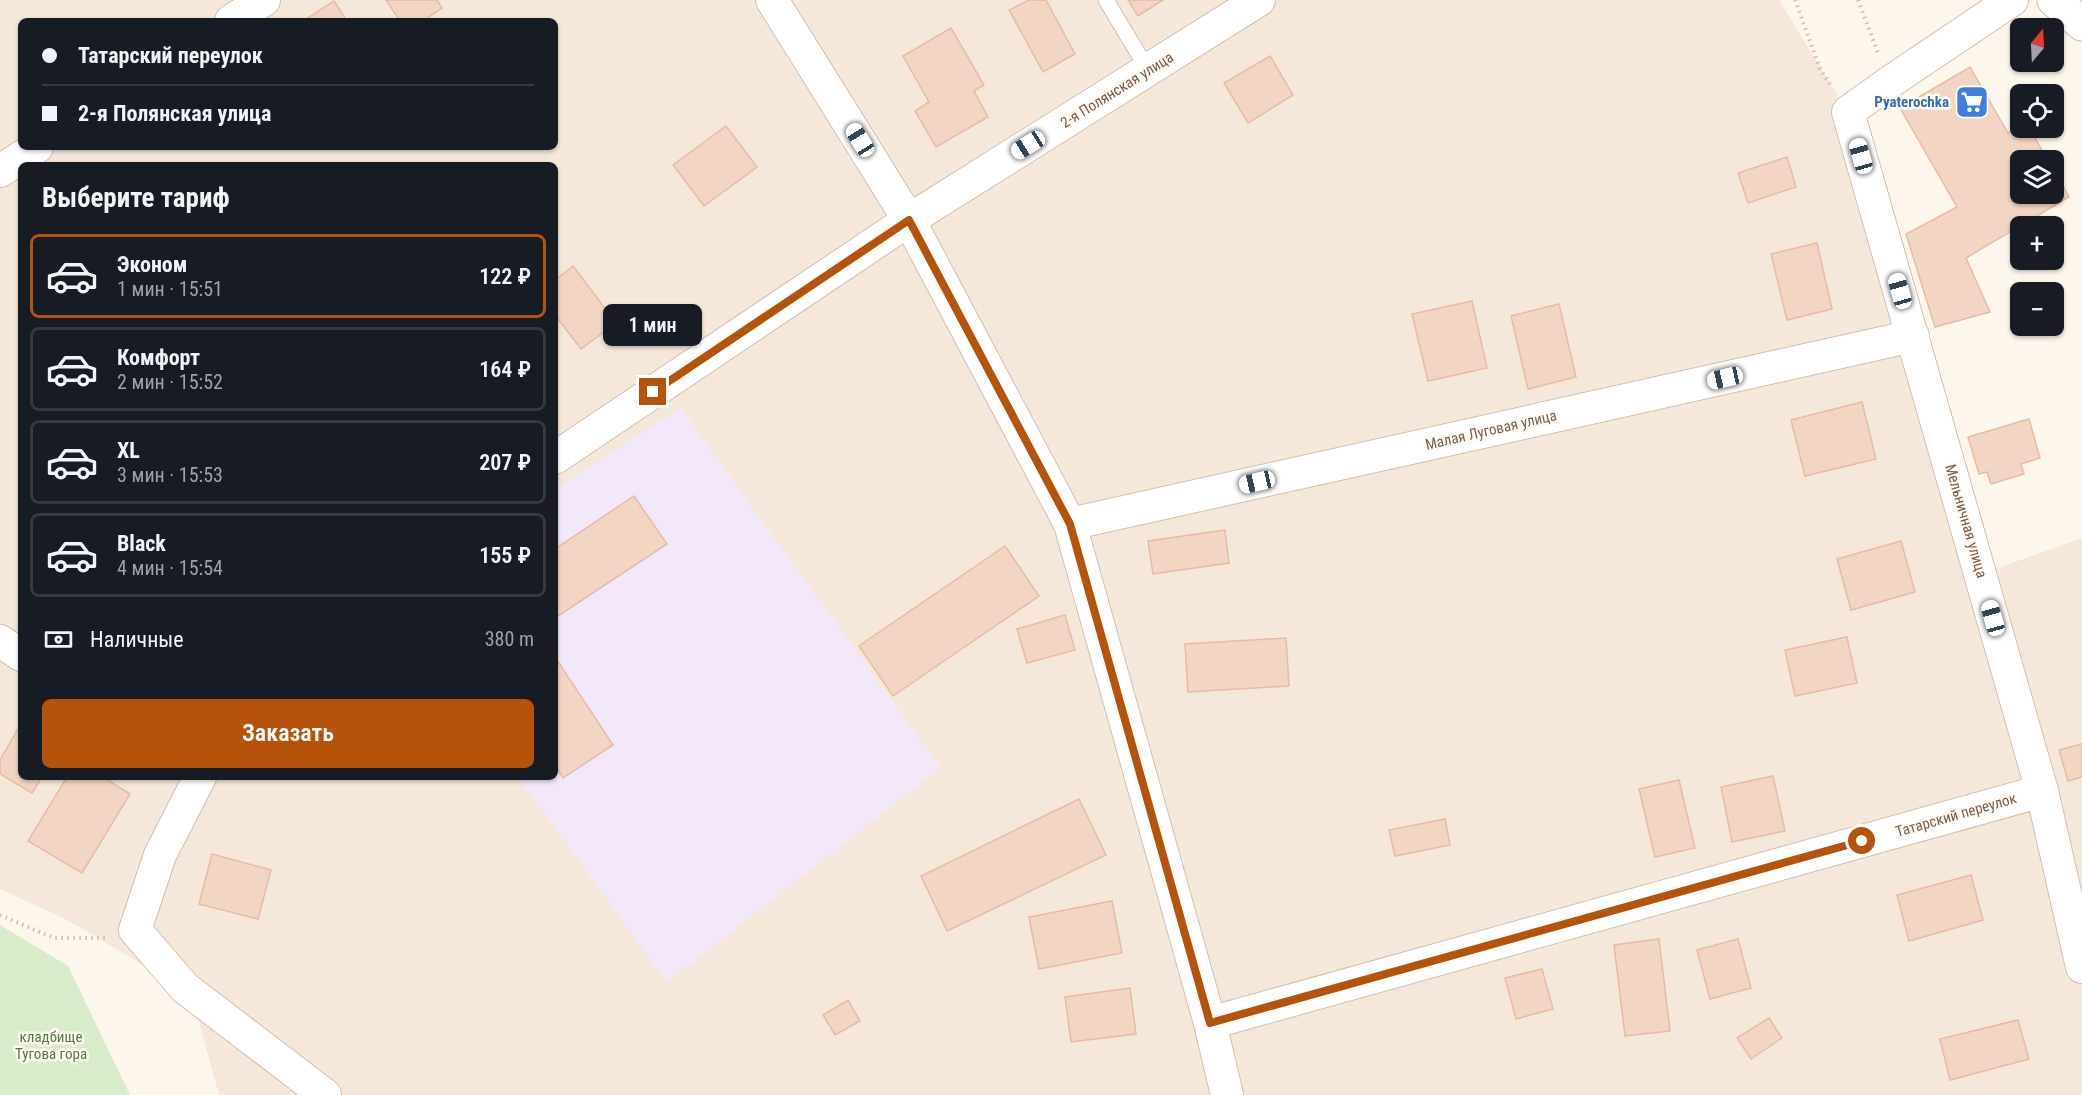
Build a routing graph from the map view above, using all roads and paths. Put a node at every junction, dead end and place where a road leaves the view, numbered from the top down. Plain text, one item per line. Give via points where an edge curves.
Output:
1 (264, 0) edge
2 (772, 0) edge
3 (1106, 0) edge
4 (1260, 0) edge
5 (1795, 0) edge
6 (1858, 0) edge
7 (2012, 0) edge
8 (2054, 0) edge
9 (236, 18) edge
10 (2082, 24) edge
11 (1148, 70) junction
12 (1890, 82) junction
13 (1848, 112) junction
14 (33, 150) edge
15 (0, 171) edge
16 (909, 220) junction
17 (1913, 336) junction
18 (558, 456) edge
19 (1070, 524) junction
20 (0, 641) edge
21 (18, 653) edge
22 (197, 780) edge
23 (2042, 791) junction
24 (0, 915) edge
25 (135, 930) junction
26 (2082, 967) edge
27 (1210, 1023) junction
28 (326, 1095) edge
29 (1227, 1095) edge

1 - 9 street
2 - 16 street
3 - 11 lane
4 - 11 street, 2-я Полянская улица
5 - 13 path via 1820,69
6 - 12 path
7 - 12 street
8 - 10 street
11 - 16 street, 2-я Полянская улица
12 - 13 street
13 - 17 street, Мельничная улица
14 - 15 street
16 - 18 street, 2-я Полянская улица
16 - 19 street
17 - 19 street, Малая Луговая улица
17 - 23 street, Мельничная улица
19 - 27 street
20 - 21 street
22 - 25 street via 160,855
23 - 26 street, Мельничная улица
23 - 27 street, Татарский переулок
24 - 25 path via 54,938 127,938
25 - 28 street via 185,988
27 - 29 street

